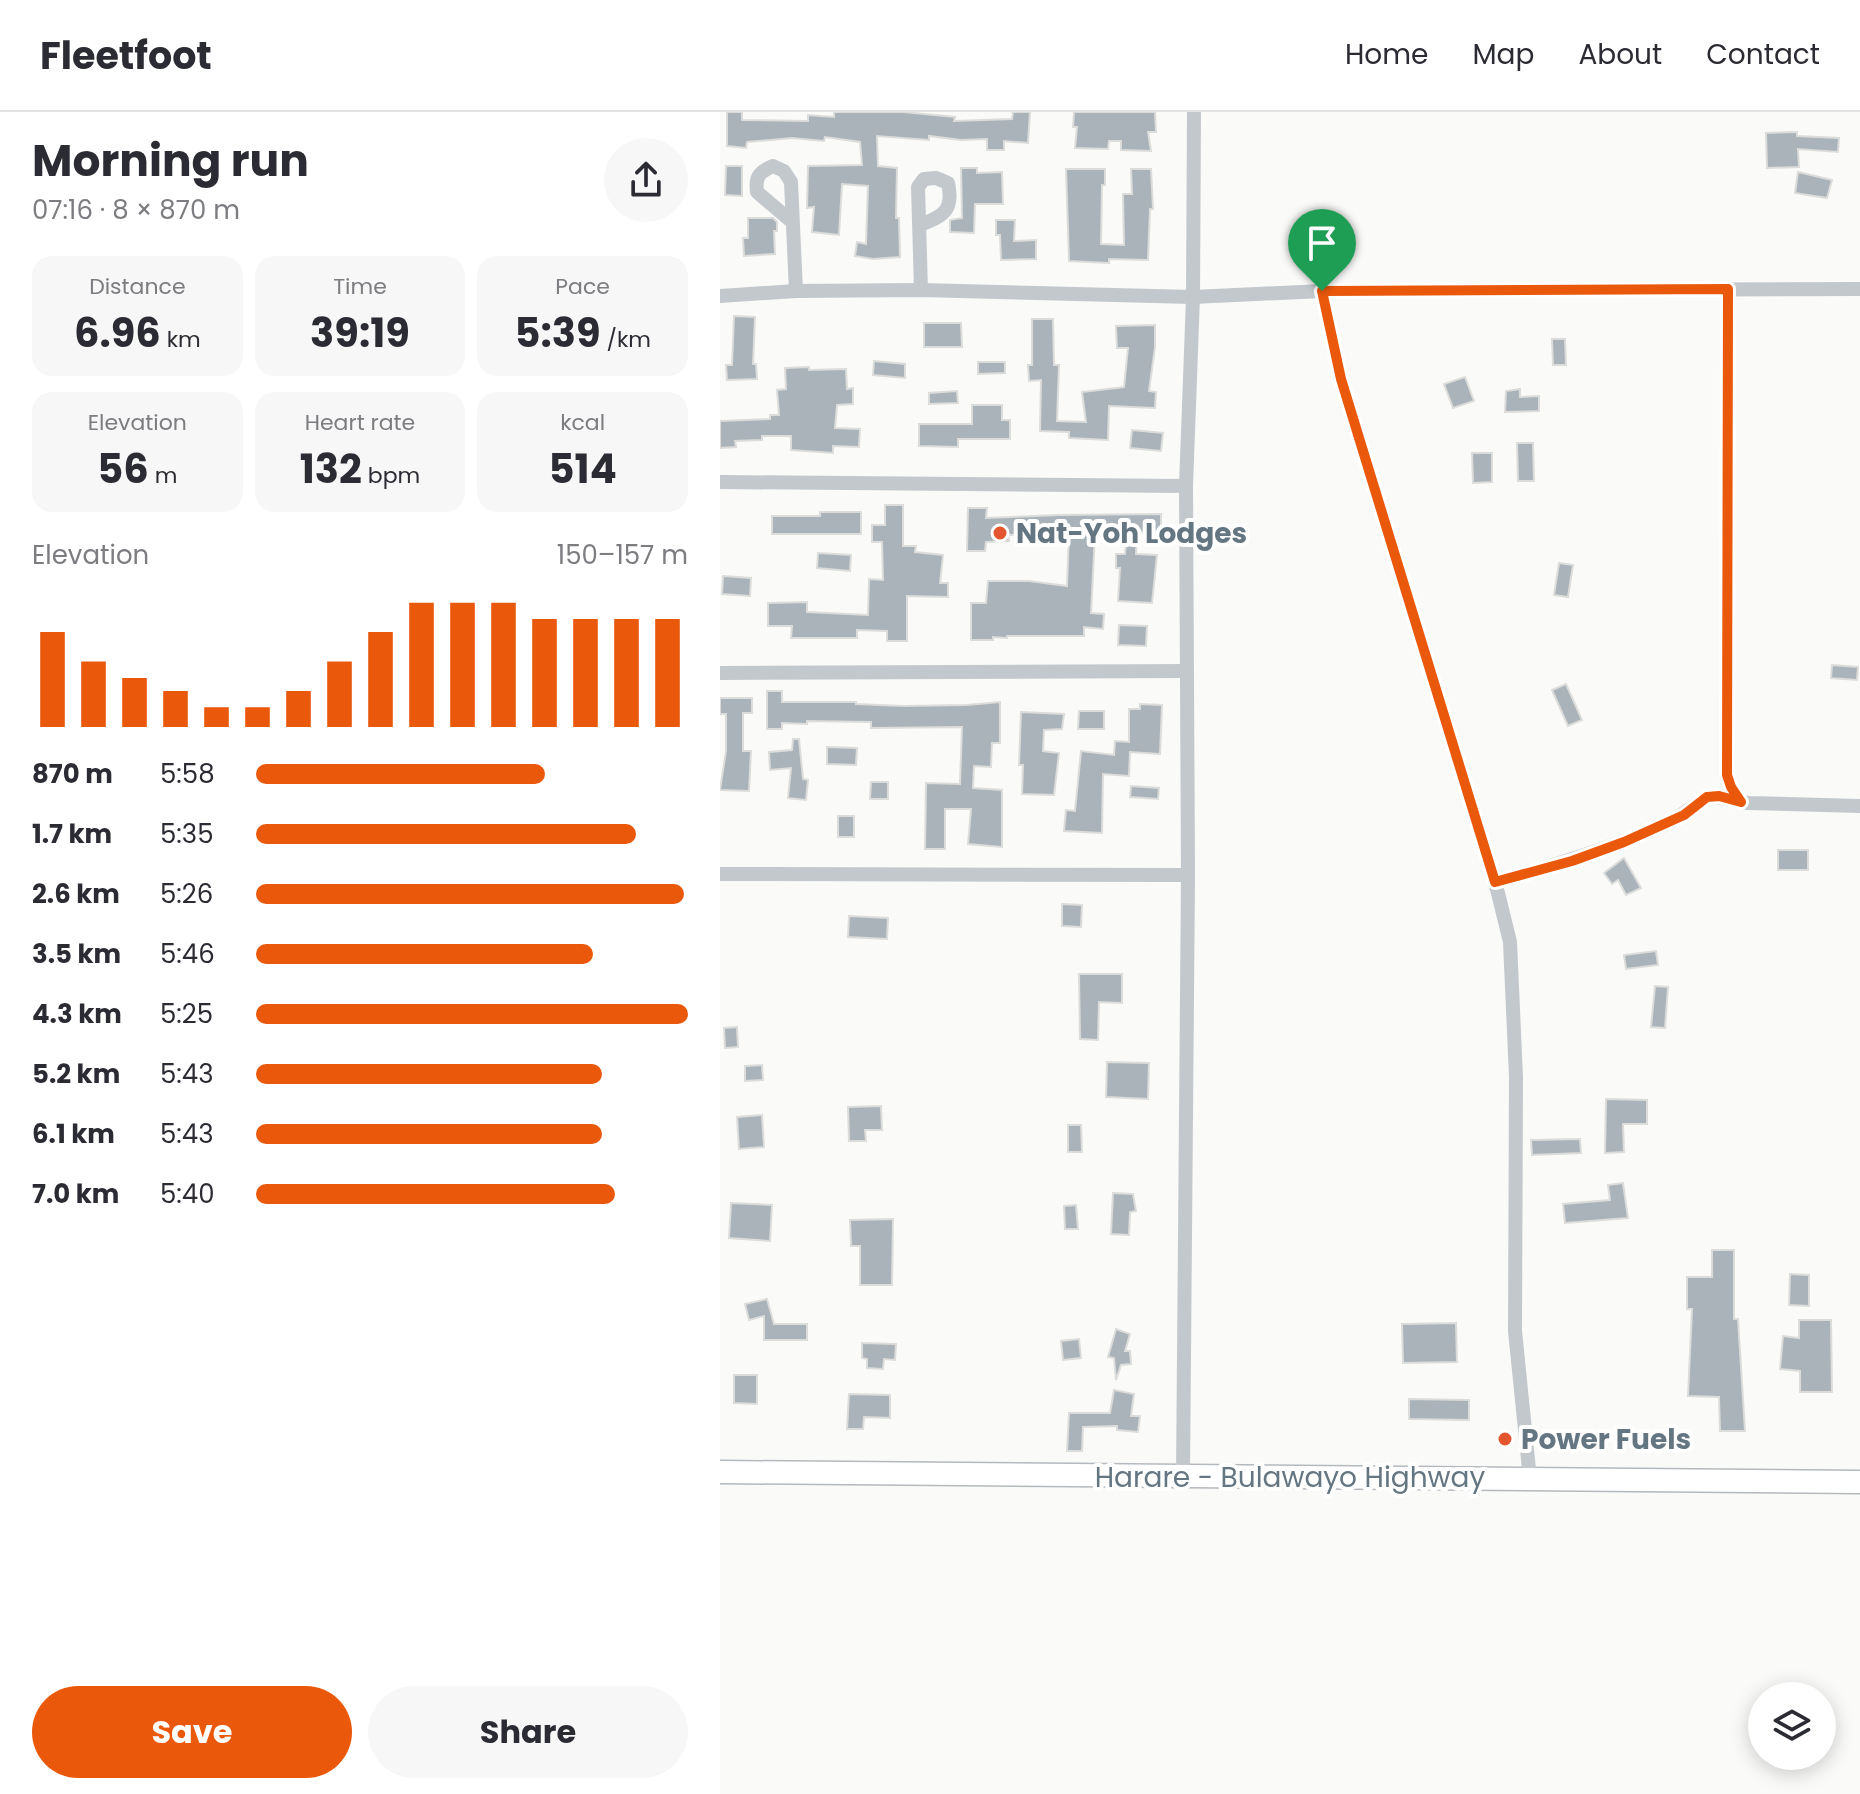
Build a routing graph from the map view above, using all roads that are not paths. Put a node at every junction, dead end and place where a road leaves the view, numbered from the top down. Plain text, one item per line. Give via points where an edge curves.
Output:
1 (1194, 112) edge
2 (791, 221) dead end
3 (920, 225) dead end
4 (1728, 289) junction
5 (1860, 289) edge
6 (921, 290) junction
7 (796, 291) junction
8 (1322, 291) junction
9 (720, 296) edge
10 (1193, 297) junction
11 (720, 482) edge
12 (1186, 486) junction
13 (1186, 671) junction
14 (720, 673) edge
15 (1741, 802) junction
16 (1860, 806) edge
17 (720, 874) edge
18 (1188, 875) junction
19 (1495, 882) junction
20 (720, 1472) edge
21 (1183, 1476) junction
22 (1530, 1479) junction
23 (1860, 1482) edge

1 - 10 street
2 - 7 street
3 - 6 street
4 - 5 street
4 - 8 street
4 - 15 street via 1727,775
6 - 7 street
6 - 10 street
7 - 9 street
8 - 10 street
8 - 19 street via 1341,379
10 - 12 street
11 - 12 street
12 - 13 street
13 - 14 street
13 - 18 street
15 - 16 street
15 - 19 street via 1707,797 1684,815 1624,842
17 - 18 street
18 - 21 street
19 - 22 street via 1510,942 1516,1077 1515,1331
20 - 21 highway, Harare - Bulawayo Highway
21 - 22 highway, Harare - Bulawayo Highway
22 - 23 highway, Harare - Bulawayo Highway

